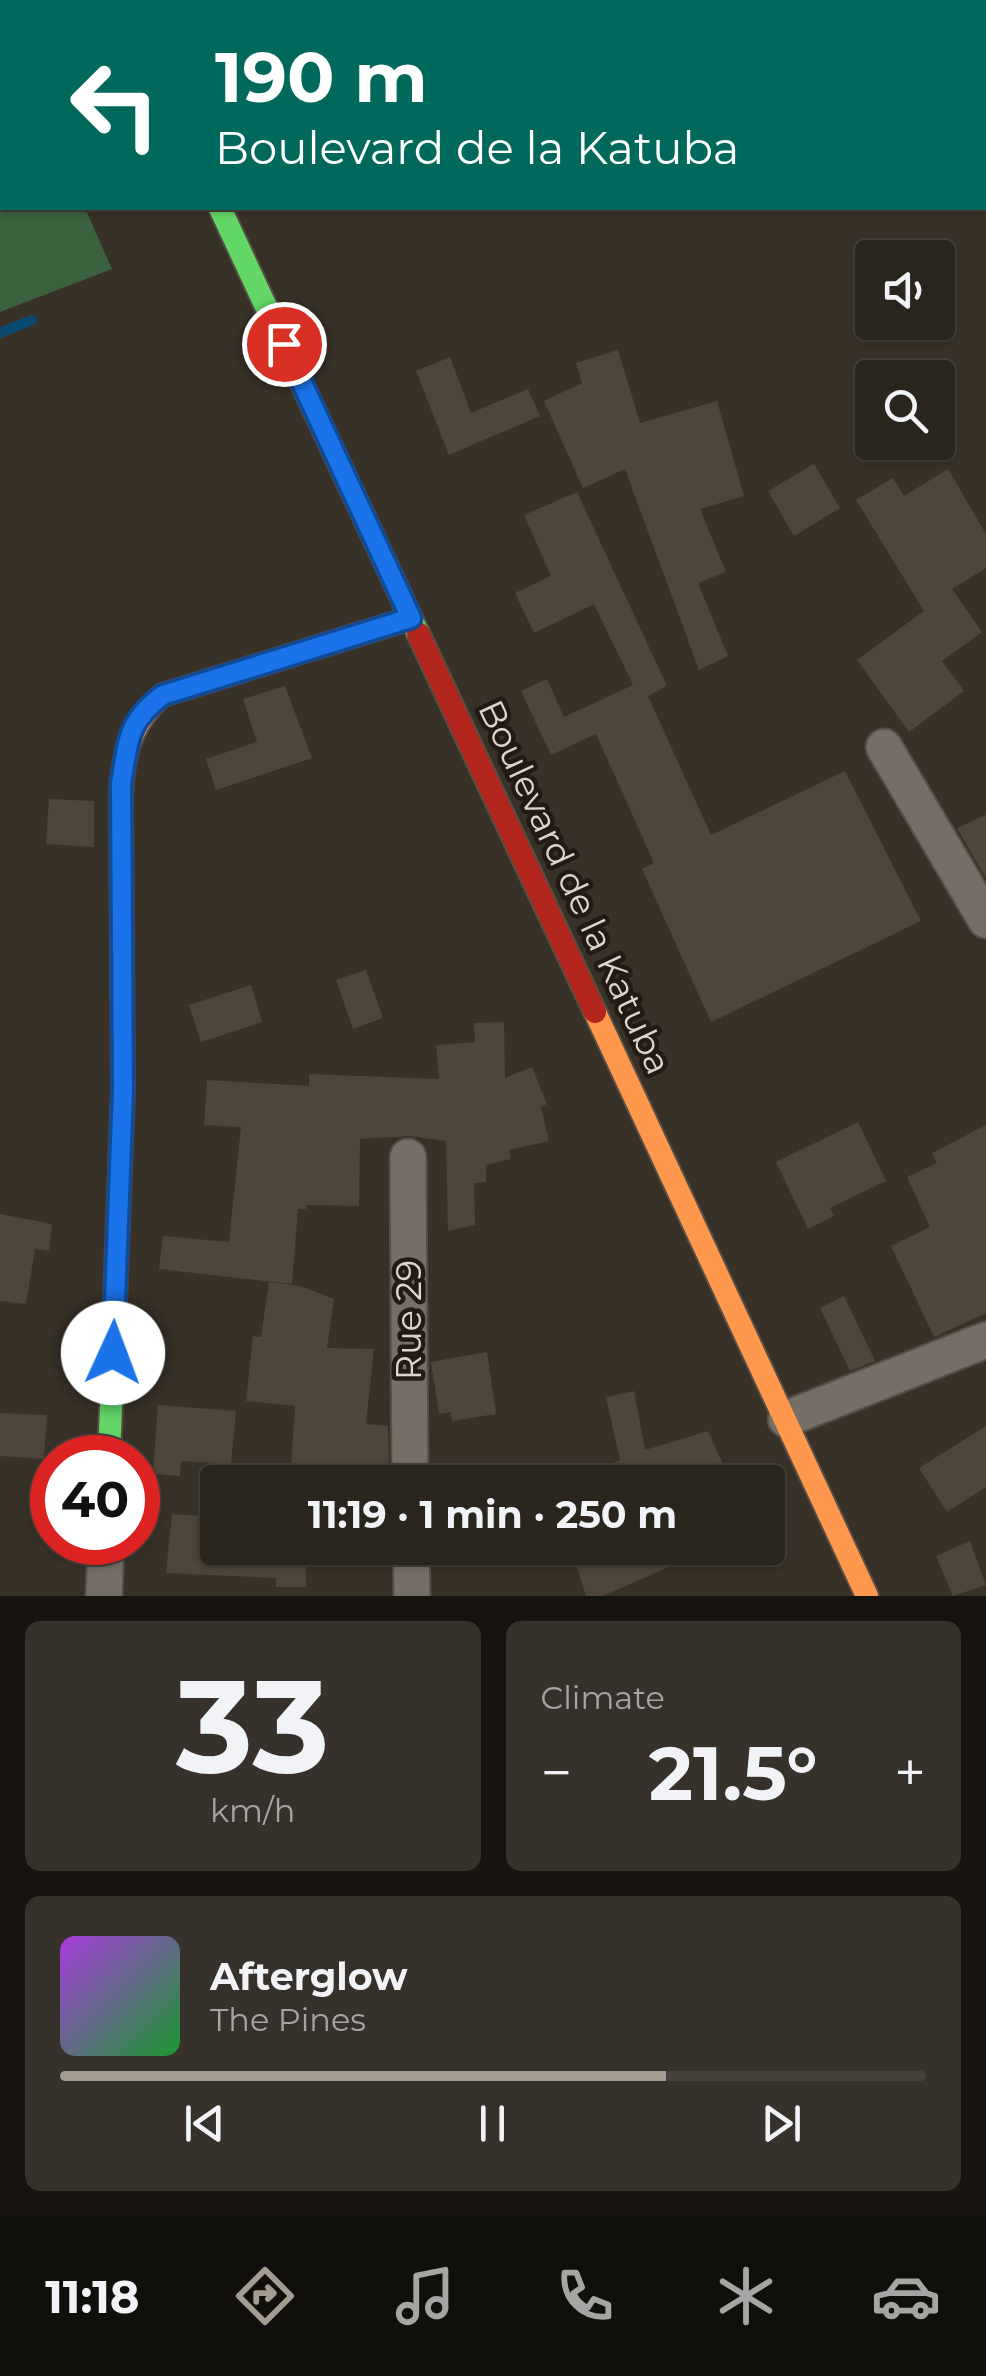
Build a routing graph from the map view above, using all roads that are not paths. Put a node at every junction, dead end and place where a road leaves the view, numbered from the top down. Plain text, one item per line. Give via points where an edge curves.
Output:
1 (221, 210) edge
2 (411, 618) junction
3 (884, 747) dead end
4 (986, 920) edge
5 (408, 1157) dead end
6 (986, 1340) edge
7 (786, 1419) junction
8 (110, 1435) edge
9 (410, 1465) edge
10 (105, 1565) edge
11 (411, 1565) edge
12 (104, 1596) edge
13 (412, 1596) edge
14 (866, 1596) edge

1 - 2 street, Boulevard de la Katuba
2 - 7 street, Boulevard de la Katuba
2 - 8 street via 163,695 141,711 129,736 121,784 123,1090
3 - 4 street
5 - 9 street, Rue 29
6 - 7 street
7 - 14 street, Boulevard de la Katuba
10 - 12 street
11 - 13 street

